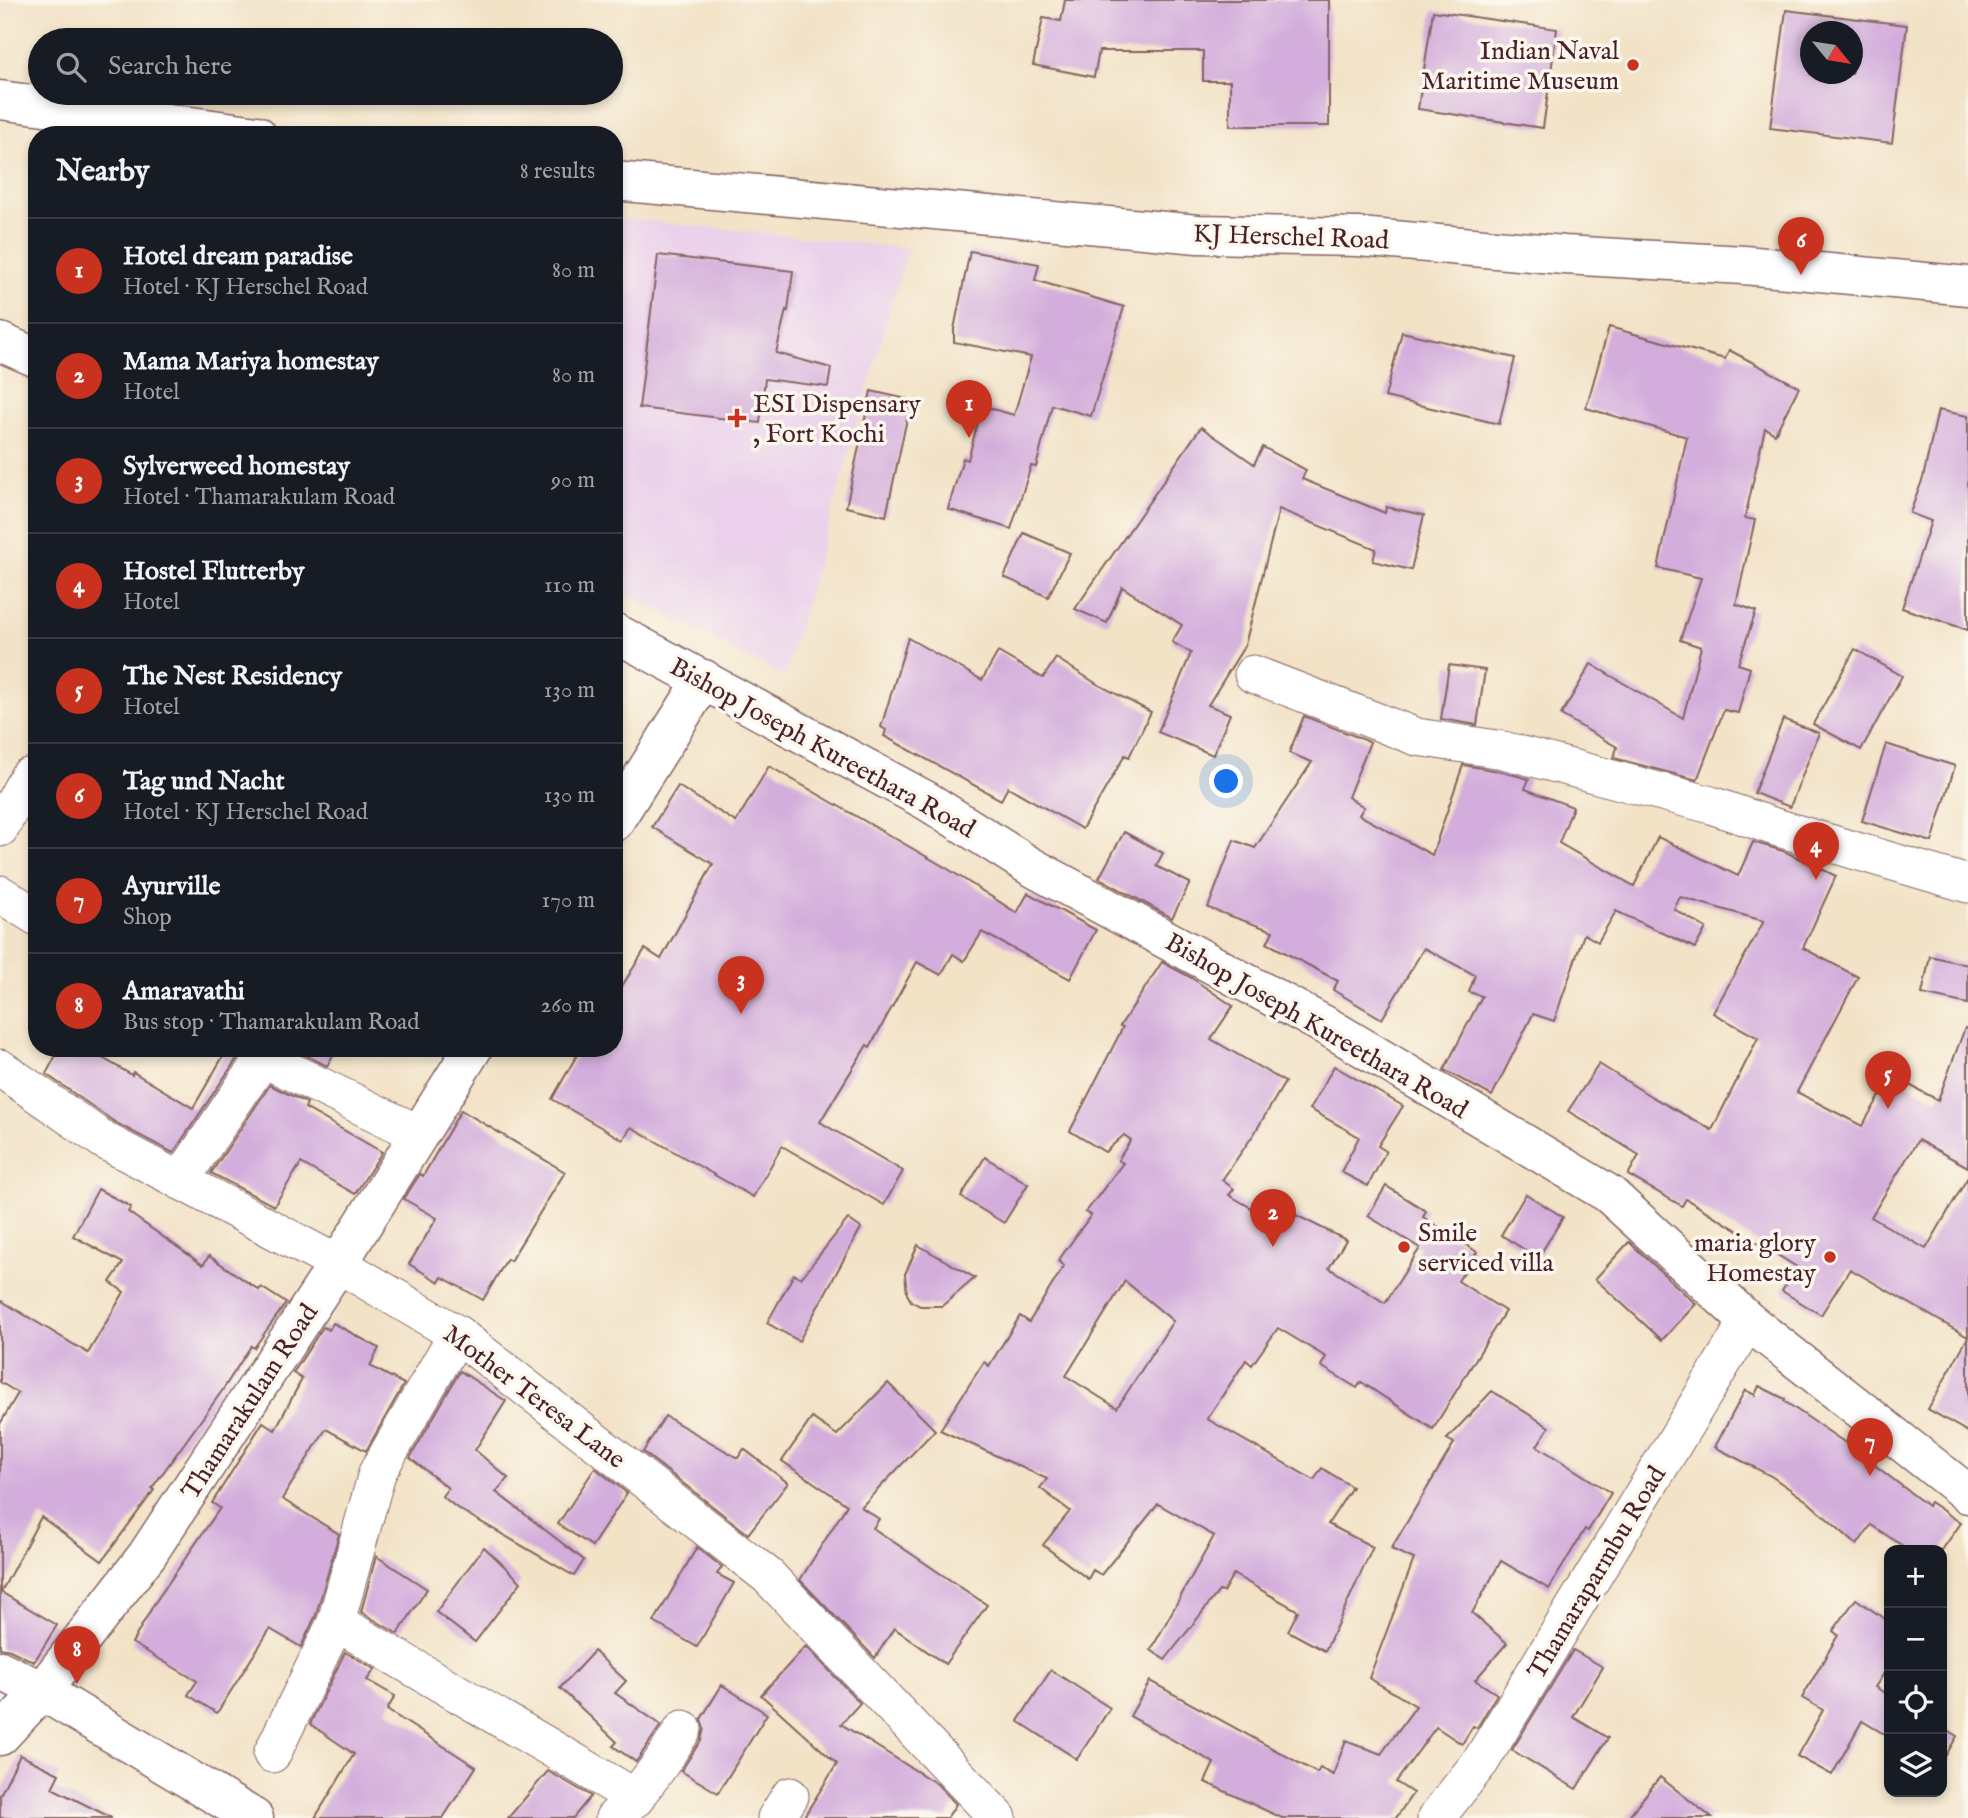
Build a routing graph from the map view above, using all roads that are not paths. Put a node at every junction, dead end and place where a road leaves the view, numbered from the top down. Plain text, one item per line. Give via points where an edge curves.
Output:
1 (0, 100) edge
2 (28, 104) edge
3 (37, 105) edge
4 (191, 126) edge
5 (623, 182) edge
6 (1968, 286) edge
7 (0, 342) edge
8 (28, 354) edge
9 (623, 637) edge
10 (1253, 674) dead end
11 (704, 680) junction
12 (28, 777) edge
13 (623, 808) edge
14 (0, 828) edge
15 (1968, 884) edge
16 (0, 894) edge
17 (28, 911) edge
18 (257, 1057) edge
19 (268, 1057) edge
20 (467, 1057) edge
21 (0, 1068) edge
22 (419, 1134) junction
23 (180, 1181) junction
24 (338, 1264) junction
25 (1748, 1321) junction
26 (457, 1334) junction
27 (1968, 1494) edge
28 (336, 1622) junction
29 (0, 1670) edge
30 (41, 1692) junction
31 (683, 1729) dead end
32 (0, 1736) edge
33 (272, 1754) dead end
34 (625, 1808) edge
35 (254, 1818) edge
36 (999, 1818) edge
37 (1436, 1818) edge

1 - 2 street
3 - 4 street
5 - 6 street, KJ Herschel Road via 1198,233 1359,237
7 - 8 street
9 - 11 street, Bishop Joseph Kureethara Road
10 - 15 street via 1418,737 1503,750 1711,805
11 - 13 street
11 - 25 street, Bishop Joseph Kureethara Road via 927,801 1030,866 1330,1028 1609,1194
12 - 14 street
16 - 17 street
18 - 23 street
19 - 22 street
20 - 22 street, Thamarakulam Road
21 - 23 street, Mother Teresa Lane via 105,1141
22 - 24 street, Thamarakulam Road
23 - 24 street, Mother Teresa Lane
24 - 26 street, Mother Teresa Lane
24 - 30 street, Thamarakulam Road via 147,1555
25 - 27 street, Bishop Joseph Kureethara Road
25 - 37 street, Thamaraparmbu Road via 1481,1760
26 - 28 street via 377,1473
26 - 36 street, Mother Teresa Lane via 768,1576
28 - 33 street
28 - 34 street
29 - 30 street
30 - 32 street, Thamarakulam Road
30 - 35 street
31 - 34 street via 661,1766

